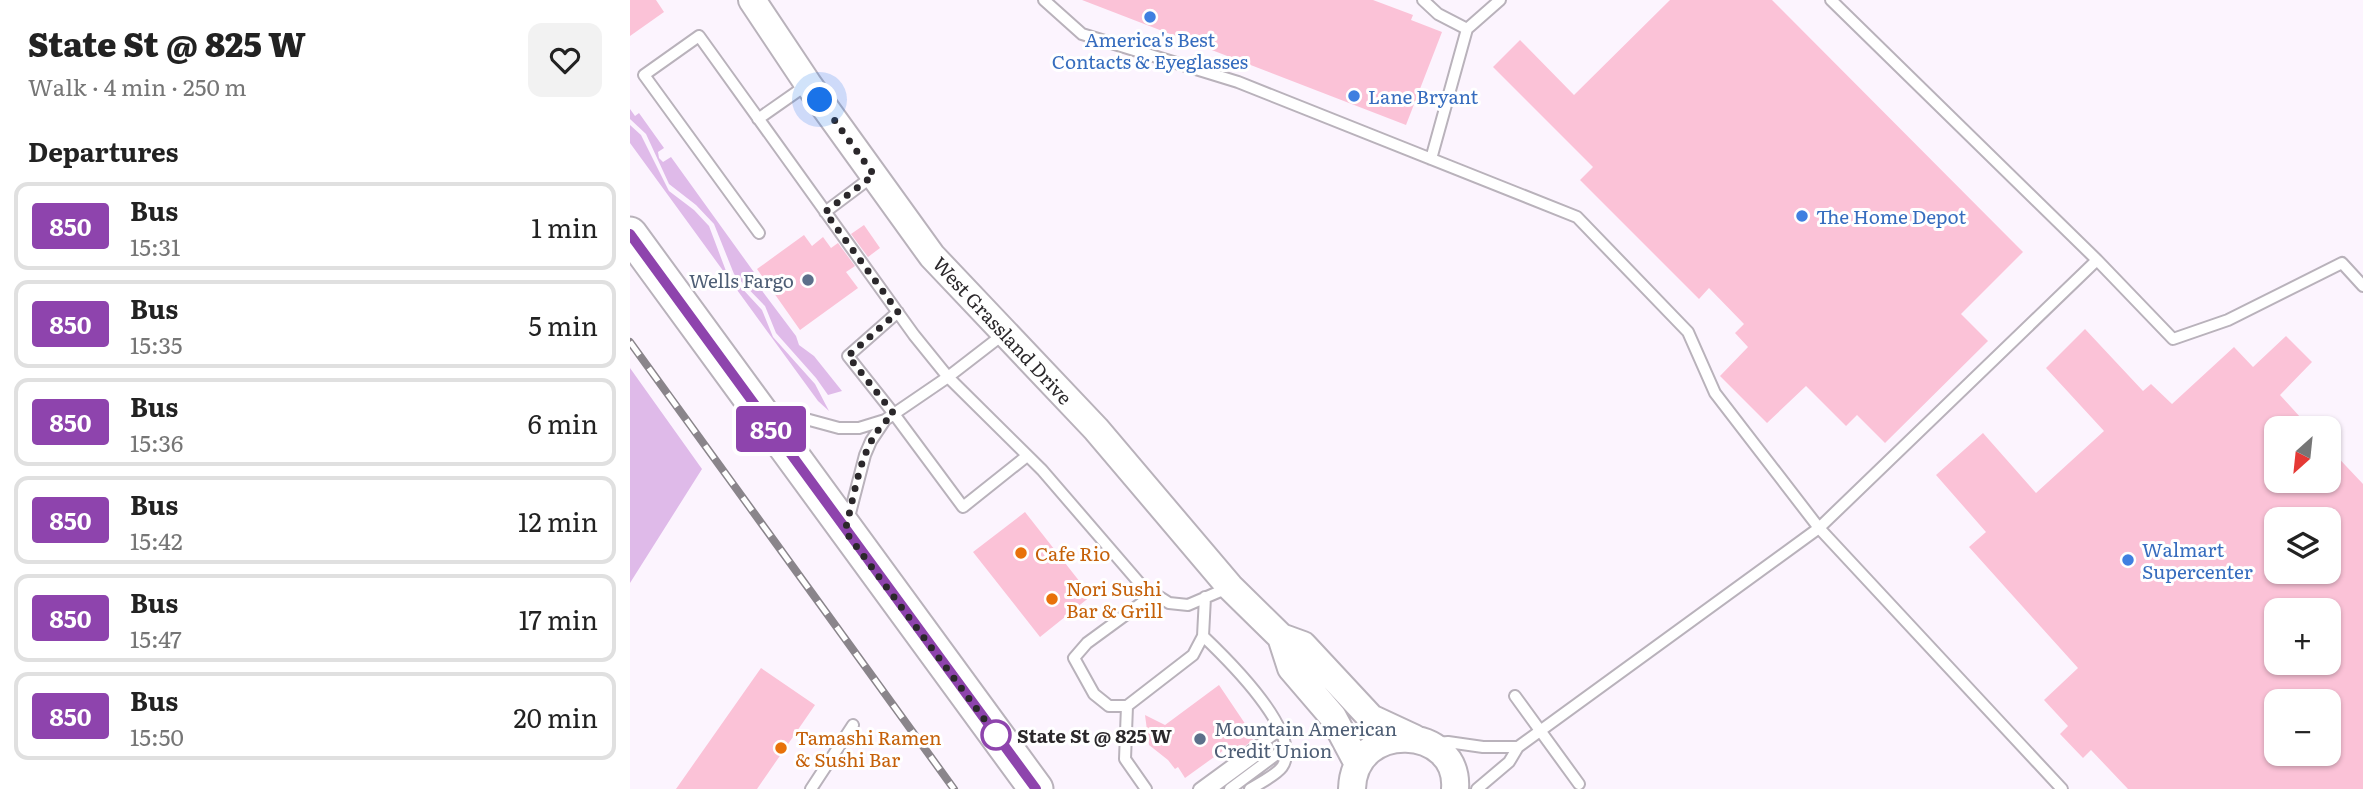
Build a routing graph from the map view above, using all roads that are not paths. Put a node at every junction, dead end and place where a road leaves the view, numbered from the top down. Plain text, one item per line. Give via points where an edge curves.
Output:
1 (752, 0) edge
2 (1044, 0) edge
3 (1423, 0) edge
4 (1500, 0) edge
5 (1831, 0) edge
6 (1467, 29) junction
7 (808, 84) junction
8 (758, 118) junction
9 (1431, 159) junction
10 (874, 175) junction
11 (825, 212) junction
12 (759, 233) dead end
13 (630, 234) edge
14 (2097, 260) junction
15 (2363, 286) edge
16 (898, 312) junction
17 (1005, 333) junction
18 (948, 377) junction
19 (754, 404) junction
20 (890, 417) junction
21 (1027, 456) junction
22 (1819, 528) junction
23 (845, 531) junction
24 (1230, 587) junction
25 (1154, 594) junction
26 (1205, 597) junction
27 (1203, 636) junction
28 (1281, 637) junction
29 (1515, 696) dead end
30 (1127, 706) junction
31 (853, 725) dead end
32 (1540, 732) junction
33 (1283, 738) junction
34 (1421, 741) junction
35 (1518, 747) junction
36 (1352, 782) edge
37 (1579, 784) dead end
38 (811, 789) edge
39 (1036, 789) edge
40 (1146, 789) edge
41 (1199, 789) edge
42 (1212, 789) edge
43 (1230, 789) edge
44 (1250, 789) edge
45 (1455, 789) edge
46 (1477, 789) edge
47 (2062, 789) edge

1 - 7 street, West Grassland Drive
2 - 9 lane via 1082,34 1238,82
3 - 6 lane
4 - 6 lane
5 - 14 lane
6 - 9 lane
7 - 8 lane
7 - 10 street, West Grassland Drive
8 - 11 lane
8 - 12 lane via 699,36 644,75
9 - 22 lane via 1577,217 1688,332 1715,393
10 - 11 lane
10 - 17 street, West Grassland Drive via 932,256
11 - 16 lane
13 - 19 main road
14 - 15 lane via 2173,339 2228,320 2342,263
14 - 22 lane
16 - 18 lane
16 - 20 lane via 848,356
17 - 18 lane
17 - 24 street, West Grassland Drive via 1096,429
18 - 20 lane
18 - 21 lane
19 - 20 lane via 839,428 859,428
19 - 23 main road
20 - 21 lane via 963,507
20 - 23 lane via 865,455
21 - 25 lane
22 - 32 lane
22 - 47 lane
23 - 39 main road
24 - 26 lane
24 - 28 street, West Grassland Drive
25 - 26 lane via 1169,603 1188,605
25 - 30 lane via 1087,643 1074,658 1094,694 1109,706
26 - 27 lane
27 - 30 lane via 1193,655
27 - 33 lane via 1235,666
28 - 34 street, West Grassland Drive via 1303,645 1371,718
28 - 36 street, West Grassland Drive via 1291,668 1333,717
29 - 32 lane
30 - 40 lane via 1125,759
31 - 38 lane
32 - 35 lane
32 - 37 lane
33 - 41 lane
33 - 42 lane
33 - 43 lane
33 - 44 lane via 1286,754 1282,766
34 - 35 lane
34 - 36 street via 1397,738 1381,742 1368,751
34 - 45 street via 1442,754 1451,768
35 - 46 lane

